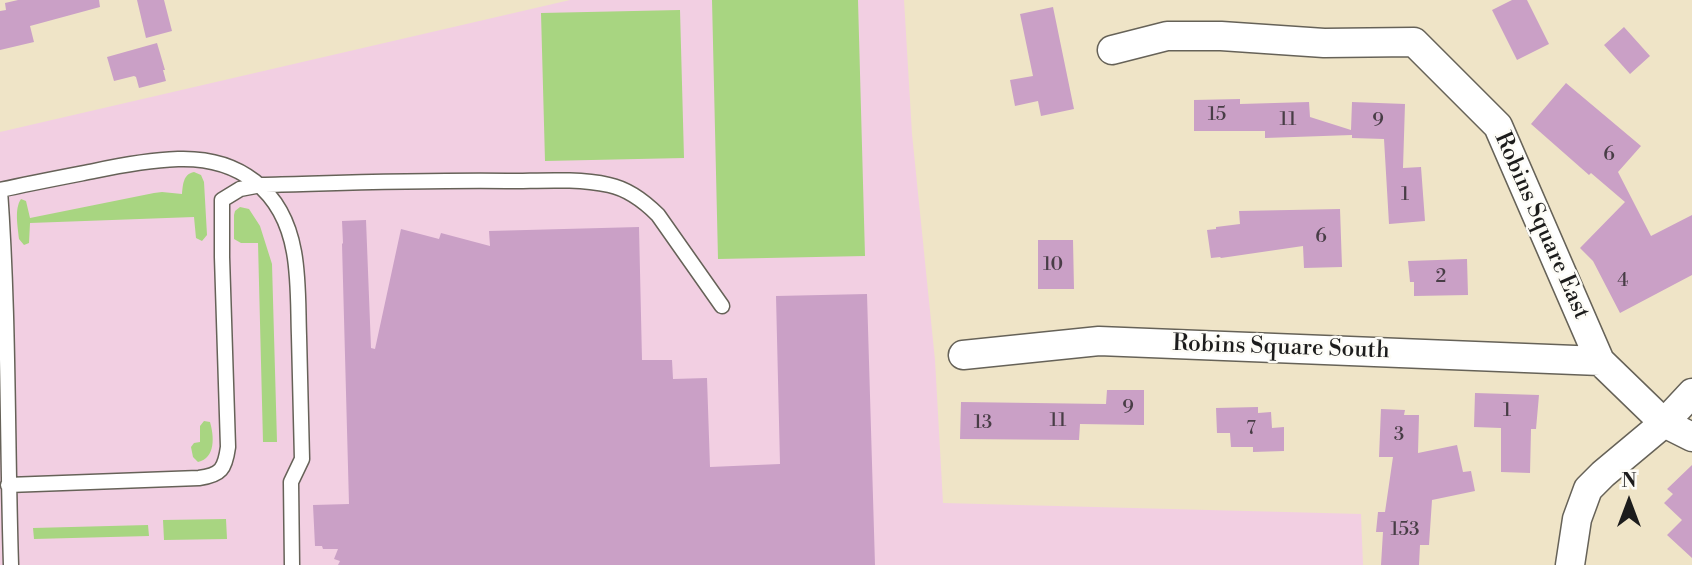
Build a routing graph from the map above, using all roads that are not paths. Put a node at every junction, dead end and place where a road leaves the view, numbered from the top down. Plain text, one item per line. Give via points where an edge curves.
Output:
1 (1112, 50) dead end
2 (261, 185) junction
3 (0, 190) edge
4 (722, 306) dead end
5 (963, 355) dead end
6 (1601, 361) junction
7 (1692, 393) edge
8 (1664, 423) junction
9 (1692, 437) edge
10 (8, 485) junction
11 (11, 565) edge
12 (292, 565) edge
13 (1570, 565) edge

1 - 6 street, Robins Square East via 1167,36 1414,42 1498,126
2 - 3 lane via 239,170 211,160 180,159 145,161
2 - 4 lane via 446,180 611,186 647,204 658,215
2 - 10 lane via 240,189 222,200 228,447 221,470 199,478
2 - 12 lane via 286,222 298,281 302,459 291,482
3 - 10 lane via 6,272
5 - 6 street, Robins Square South via 1099,341
6 - 8 street, Robins Square East
7 - 8 street
8 - 9 street, Robins Square East
8 - 13 street via 1588,489 1577,519
10 - 11 lane

